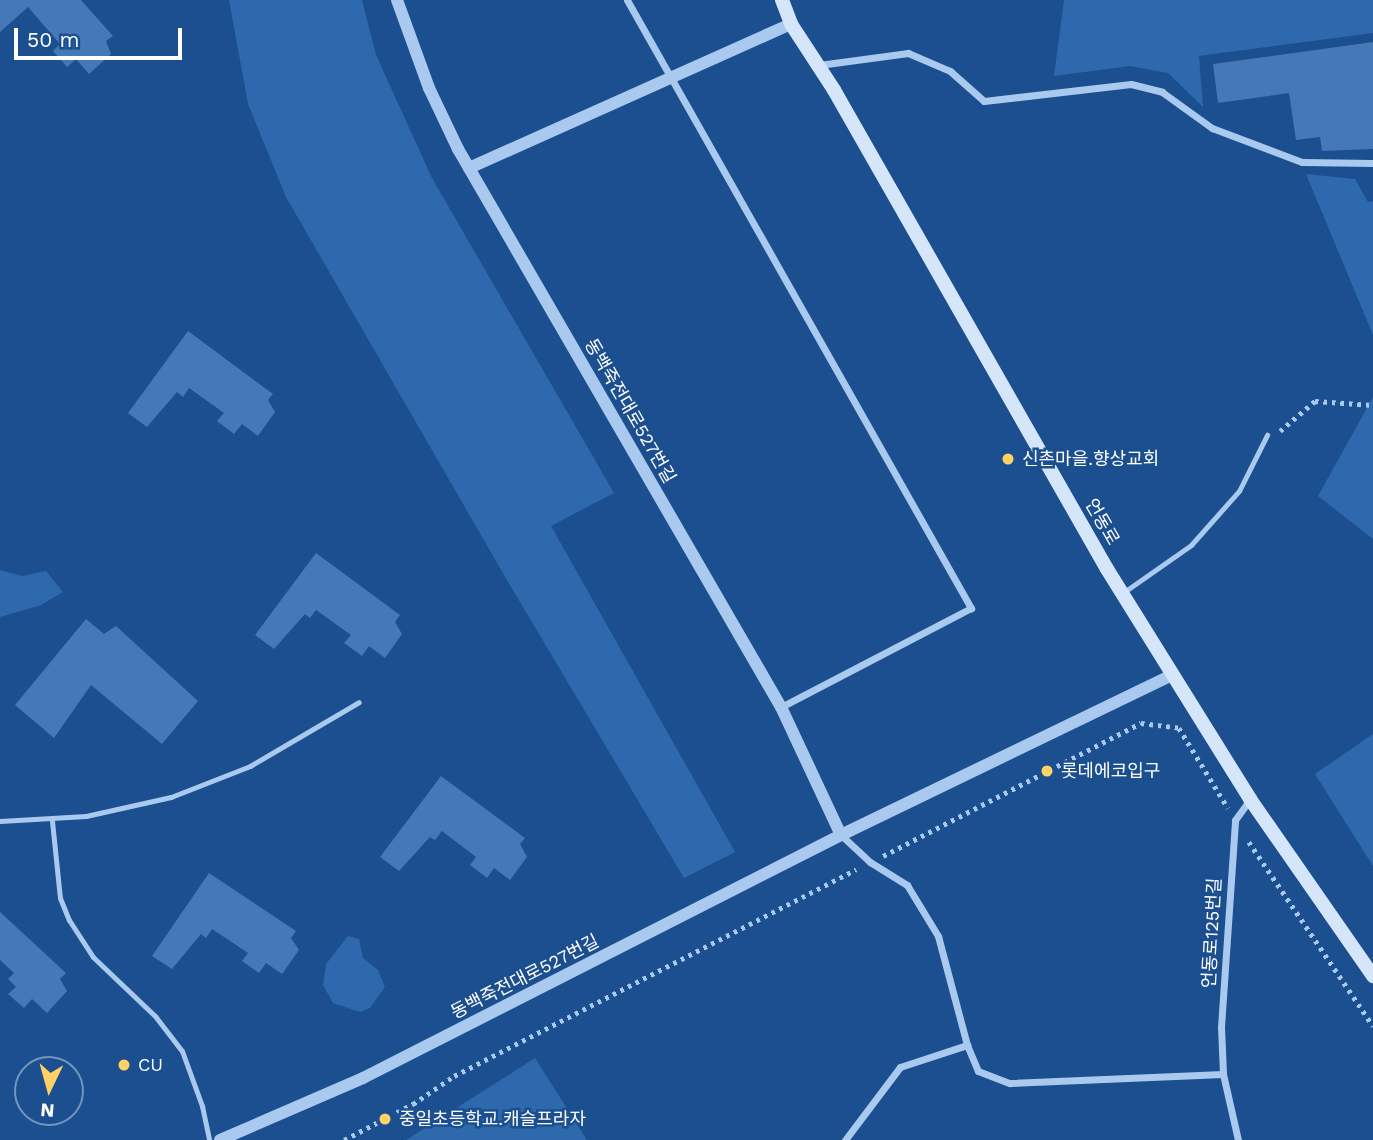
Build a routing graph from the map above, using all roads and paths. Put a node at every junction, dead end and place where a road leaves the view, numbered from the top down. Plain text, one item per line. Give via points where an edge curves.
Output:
1 (397, 0) edge
2 (627, 0) edge
3 (782, 0) edge
4 (791, 24) junction
5 (818, 65) junction
6 (671, 82) junction
7 (1373, 163) edge
8 (469, 168) junction
9 (1373, 405) edge
10 (1267, 435) joint
11 (1122, 593) junction
12 (1172, 675) junction
13 (359, 702) dead end
14 (782, 708) junction
15 (1250, 799) junction
16 (1235, 820) junction
17 (0, 821) edge
18 (52, 821) junction
19 (841, 835) junction
20 (870, 862) junction
21 (1373, 976) edge
22 (1373, 1026) edge
23 (967, 1045) junction
24 (1223, 1074) junction
25 (209, 1140) edge
26 (220, 1140) edge
27 (344, 1140) edge
28 (845, 1140) edge
29 (1238, 1140) edge

1 - 8 street, 동백죽전대로527번길 via 429,88
2 - 6 street
3 - 4 main road, 언동로
4 - 5 main road, 언동로
4 - 6 street
5 - 7 street via 908,53 950,71 984,101 1131,84 1162,92 1212,128 1302,162
5 - 11 main road, 언동로
6 - 8 street
6 - 14 street via 971,608
8 - 14 street, 동백죽전대로527번길
9 - 10 path via 1315,401 1281,430
10 - 11 lane via 1239,491 1191,545
11 - 12 main road, 언동로
12 - 15 main road, 언동로
12 - 19 street, 동백죽전대로527번길
13 - 18 lane via 224,778 119,811
14 - 19 street, 동백죽전대로527번길
15 - 16 street
15 - 21 main road, 언동로
16 - 20 path via 1179,728 1141,723
16 - 22 path via 1287,904
16 - 24 street, 언동로125번길 via 1221,1027
17 - 18 lane
18 - 25 lane via 60,898 69,920 93,957 155,1016 182,1051 193,1075
19 - 20 street
19 - 26 street, 동백죽전대로527번길 via 363,1078
20 - 23 street via 907,886 939,936
20 - 27 path via 466,1069 413,1104
23 - 24 street via 978,1070 1010,1083
23 - 28 street via 900,1067
24 - 29 street, 언동로125번길

